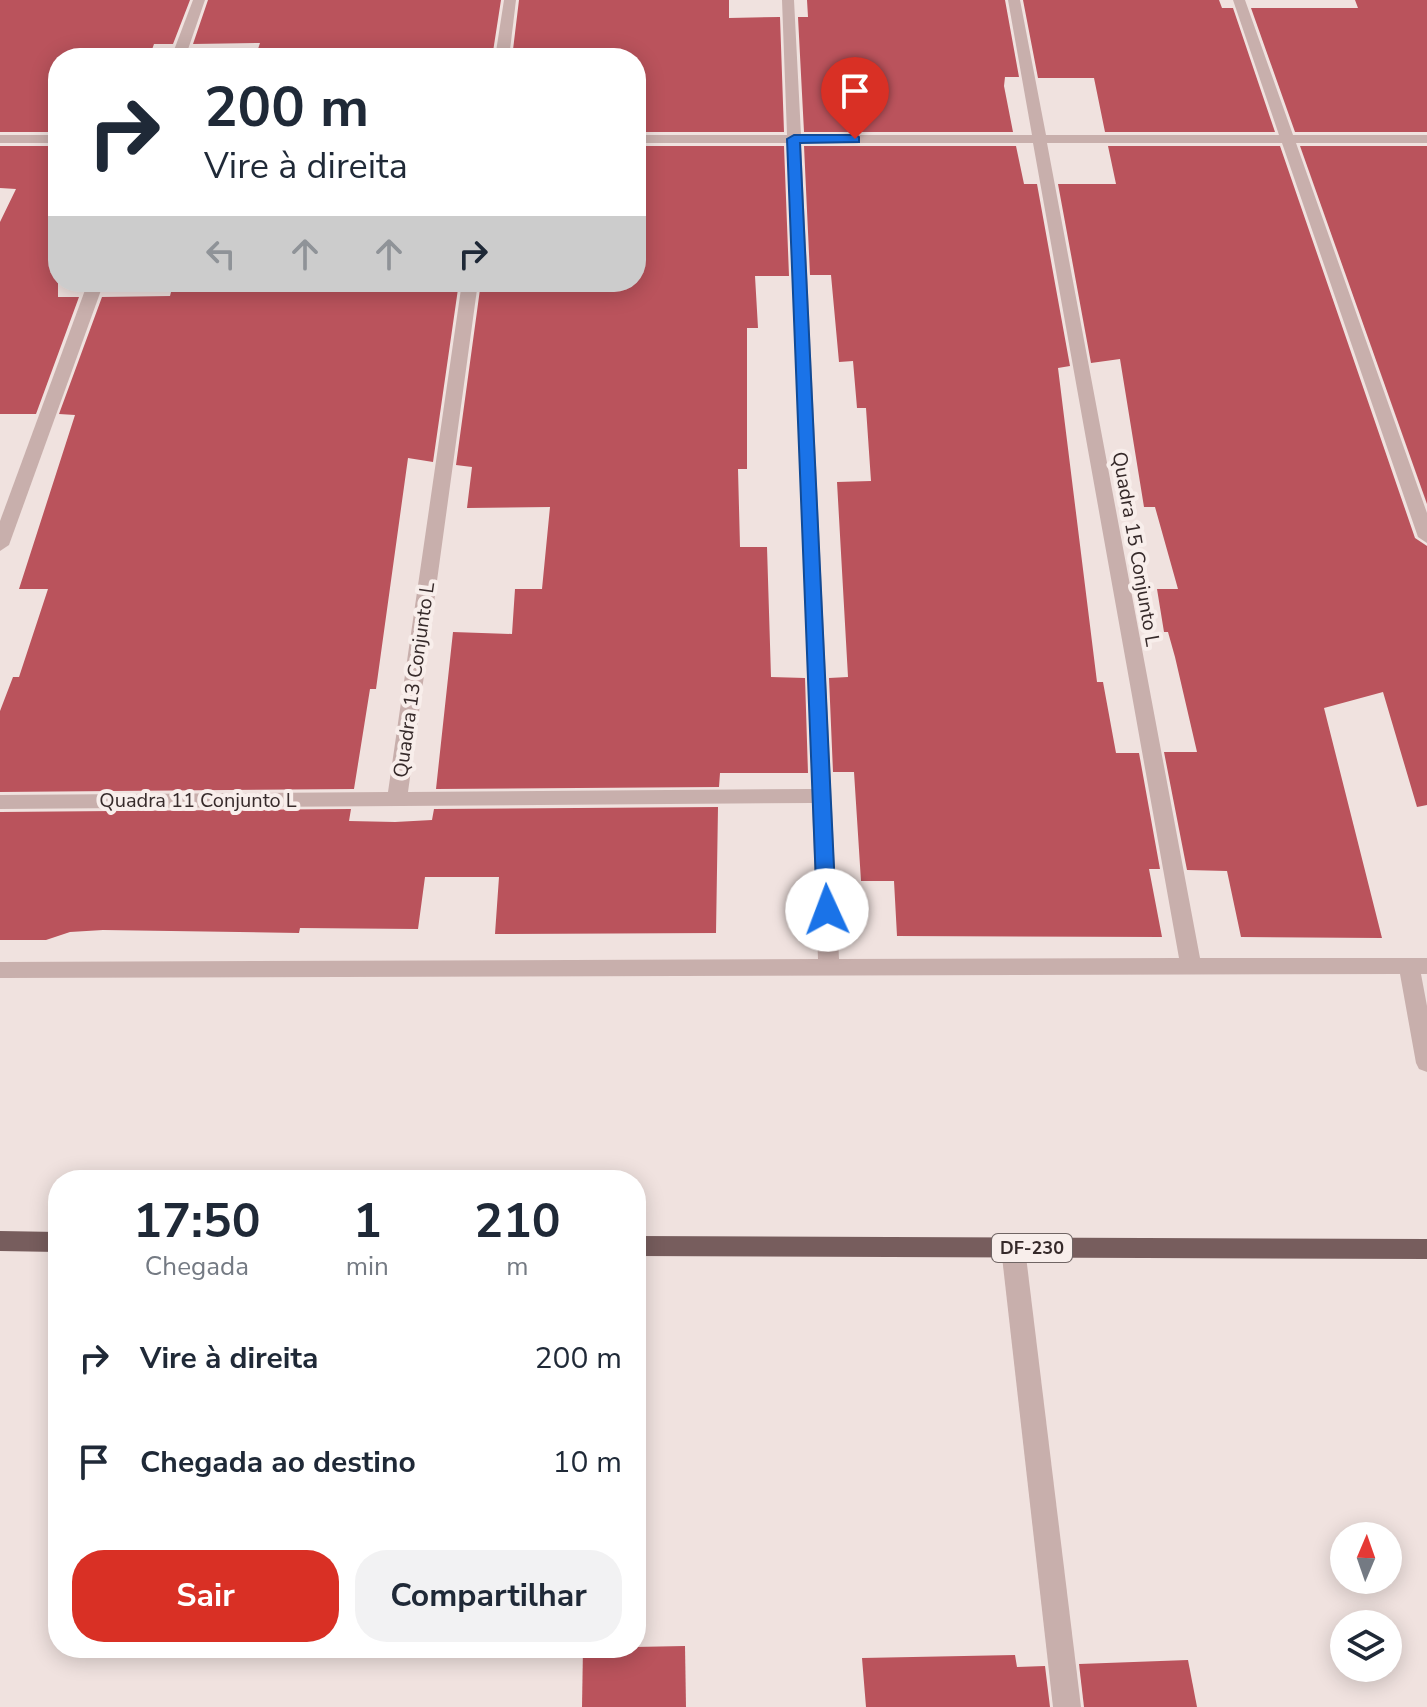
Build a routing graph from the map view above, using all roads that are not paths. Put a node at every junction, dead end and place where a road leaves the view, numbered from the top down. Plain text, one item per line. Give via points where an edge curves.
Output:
1 (199, 0) edge
2 (510, 0) edge
3 (788, 0) edge
4 (1014, 0) edge
5 (1239, 0) edge
6 (182, 48) edge
7 (503, 48) edge
8 (0, 139) edge
9 (48, 139) edge
10 (646, 139) edge
11 (794, 139) junction
12 (1039, 139) junction
13 (1288, 139) junction
14 (1427, 139) edge
15 (92, 292) edge
16 (469, 292) edge
17 (1427, 537) edge
18 (0, 545) edge
19 (822, 796) junction
20 (397, 799) junction
21 (0, 802) edge
22 (1191, 966) junction
23 (1418, 966) edge
24 (829, 967) junction
25 (0, 970) edge
26 (1427, 1063) edge
27 (0, 1241) edge
28 (48, 1242) edge
29 (646, 1246) edge
30 (1013, 1248) junction
31 (1427, 1249) edge
32 (1067, 1707) edge

1 - 6 street
2 - 7 street
3 - 11 street
4 - 12 street, Quadra 15 Conjunto L
5 - 13 street
8 - 9 street
10 - 11 street
11 - 12 street
11 - 19 street
12 - 13 street
12 - 22 street, Quadra 15 Conjunto L
13 - 14 street
13 - 17 street
15 - 18 street
16 - 20 street, Quadra 13 Conjunto L
19 - 20 street, Quadra 13 Conjunto L
19 - 24 street
20 - 21 street, Quadra 11 Conjunto L
22 - 23 street
22 - 24 street
23 - 26 street
24 - 25 street
27 - 28 main road
29 - 30 main road, DF-230 / DF-230
30 - 31 main road, DF-230 / DF-230
30 - 32 street

